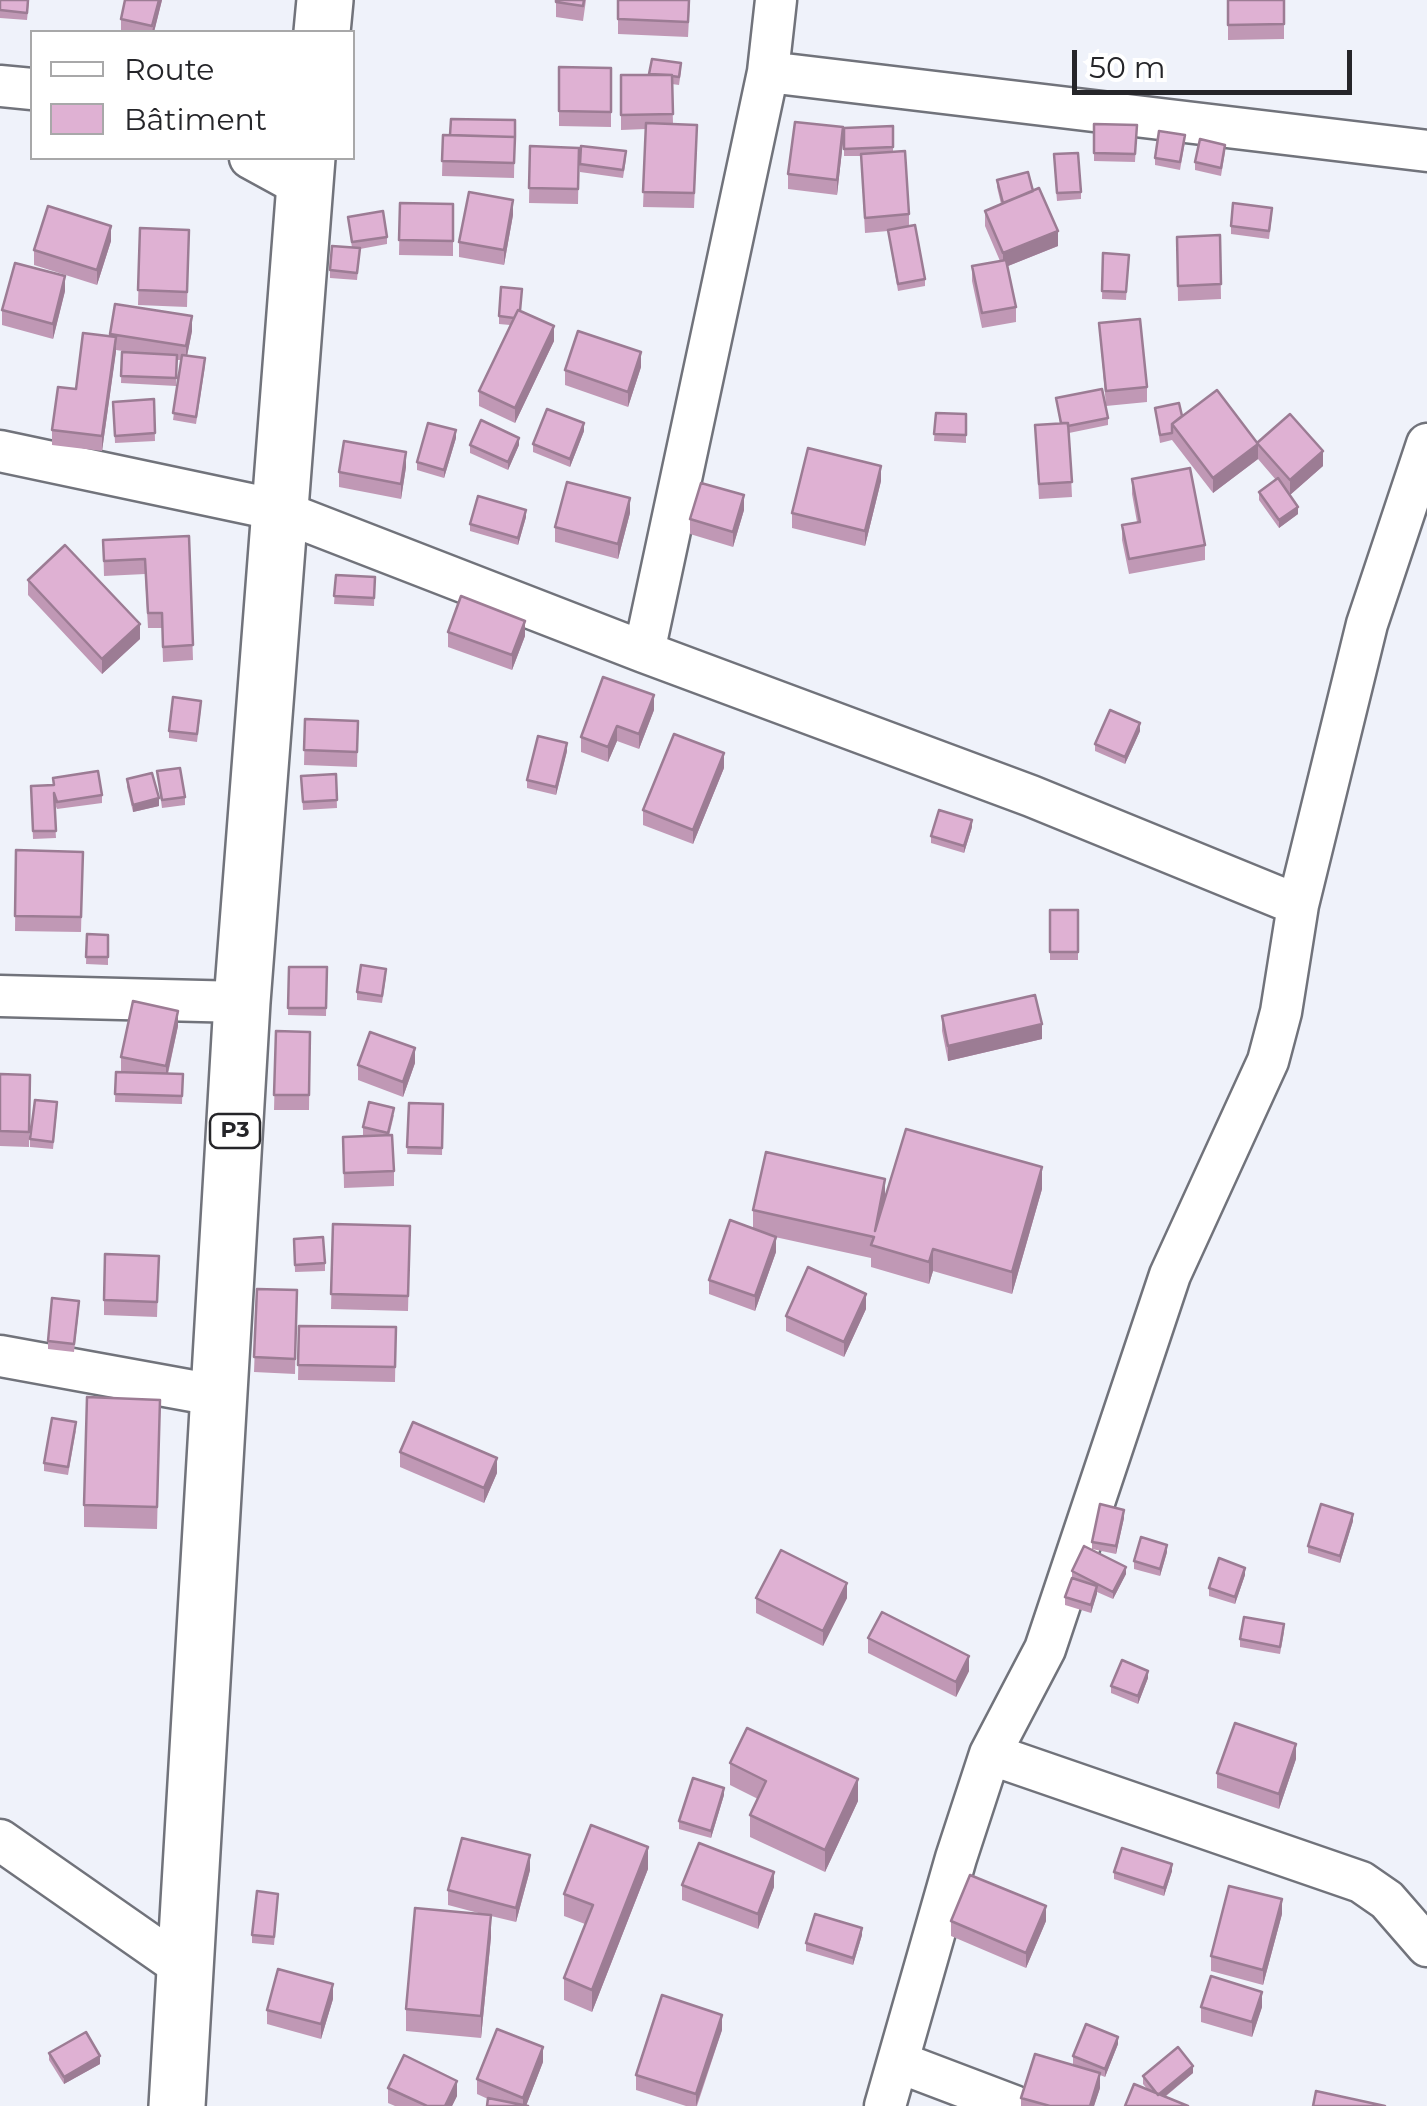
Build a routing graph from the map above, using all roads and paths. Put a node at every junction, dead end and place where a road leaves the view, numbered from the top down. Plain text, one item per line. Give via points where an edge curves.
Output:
1 (326, 0) edge
2 (776, 0) edge
3 (322, 30) edge
4 (768, 72) junction
5 (0, 86) edge
6 (30, 90) edge
7 (1427, 151) edge
8 (258, 160) edge
9 (305, 172) edge
10 (1427, 444) edge
11 (0, 451) edge
12 (1420, 487) edge
13 (278, 510) junction
14 (644, 652) junction
15 (1298, 905) junction
16 (0, 996) edge
17 (242, 1002) junction
18 (0, 1356) edge
19 (220, 1396) junction
20 (990, 1754) junction
21 (0, 1840) edge
22 (1427, 1946) edge
23 (186, 1969) junction
24 (898, 2062) junction
25 (177, 2106) edge
26 (884, 2106) edge
27 (1014, 2106) edge

1 - 3 main road
2 - 4 street
4 - 7 street
4 - 14 street
5 - 6 street
8 - 9 street
9 - 13 main road, P3
10 - 12 street
11 - 13 street
12 - 15 street via 1367,624
13 - 14 street
13 - 17 main road, P3
14 - 15 street
15 - 20 street via 1268,1061 1170,1275 1045,1649
16 - 17 street
17 - 19 main road, P3
18 - 19 street
19 - 23 main road, P3
20 - 22 street via 1361,1882
20 - 24 street
21 - 23 street
23 - 25 main road, P3
24 - 26 street
24 - 27 street

